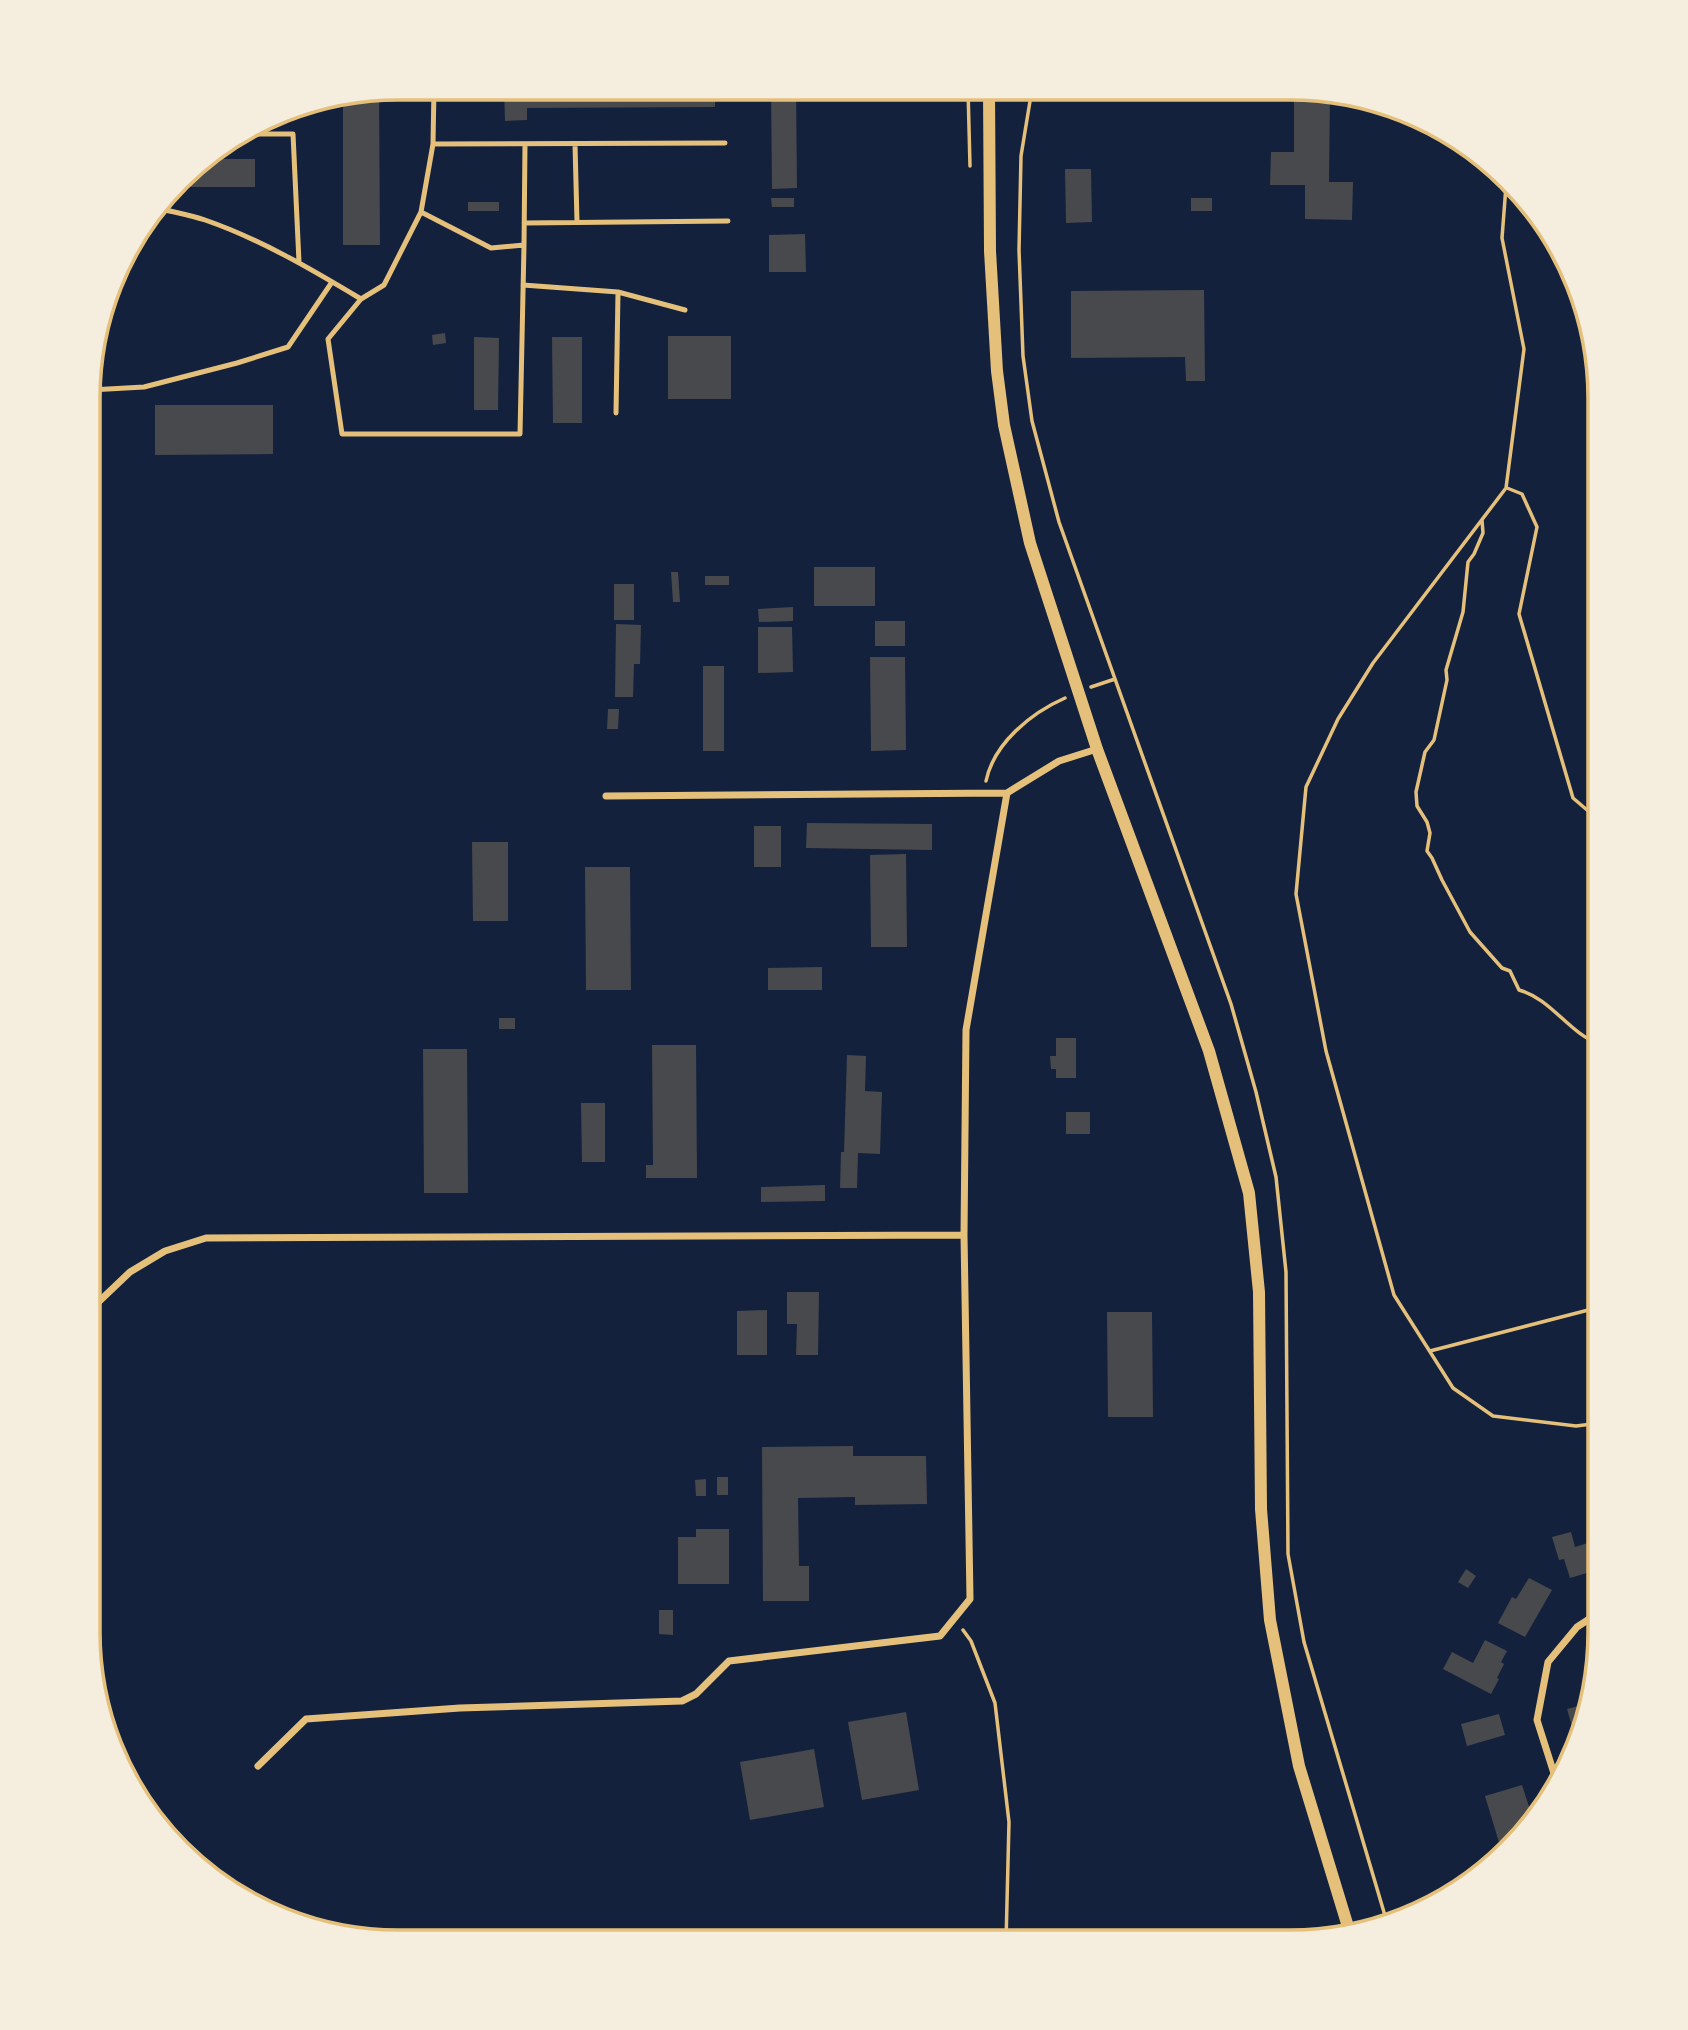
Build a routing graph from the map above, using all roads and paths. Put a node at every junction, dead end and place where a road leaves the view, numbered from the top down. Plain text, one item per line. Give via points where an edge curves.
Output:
1 (434, 100) edge
2 (968, 100) edge
3 (989, 100) edge
4 (259, 134) edge
5 (725, 143) dead end
6 (433, 144) junction
7 (525, 144) junction
8 (575, 144) junction
9 (970, 166) dead end
10 (1506, 192) edge
11 (166, 210) edge
12 (421, 212) junction
13 (728, 221) dead end
14 (577, 222) junction
15 (524, 223) junction
16 (524, 245) junction
17 (299, 262) junction
18 (332, 282) junction
19 (523, 285) junction
20 (618, 292) junction
21 (361, 299) junction
22 (685, 310) dead end
23 (100, 389) edge
24 (617, 413) dead end
25 (1506, 488) junction
26 (1482, 520) junction
27 (1115, 679) dead end
28 (1078, 692) junction
29 (1097, 749) junction
30 (1007, 793) junction
31 (985, 794) junction
32 (606, 796) dead end
33 (1588, 811) edge
34 (1588, 1039) edge
35 (964, 1236) junction
36 (100, 1301) edge
37 (1588, 1310) edge
38 (1430, 1351) junction
39 (1588, 1424) edge
40 (954, 1619) junction
41 (1588, 1620) edge
42 (258, 1766) dead end
43 (1553, 1772) edge
44 (1348, 1925) edge
45 (1006, 1930) edge

1 - 6 lane
2 - 9 path
3 - 28 street via 990,251 1003,425 1030,543
4 - 17 lane via 293,134
5 - 8 lane
6 - 7 lane
6 - 12 lane
7 - 8 lane
7 - 15 lane
8 - 14 lane
10 - 25 path via 1502,238 1524,349
11 - 17 lane via 204,220
12 - 16 lane via 491,248
12 - 21 lane via 384,285
13 - 14 lane
14 - 15 lane
15 - 16 lane
16 - 19 lane
17 - 18 lane
18 - 21 lane
18 - 23 lane via 288,347 144,387
19 - 20 lane
19 - 21 lane via 520,434 342,434 328,338
20 - 22 lane
20 - 24 lane
25 - 26 path
25 - 33 path via 1522,494 1537,527 1518,614 1573,798
26 - 34 path via 1483,533 1468,562 1463,612 1446,670 1434,740 1426,752 1416,792 1417,806 1430,833 1427,851 1470,932 1510,971 1519,990 1559,1013
26 - 38 path via 1373,663 1338,719 1306,787 1296,894 1326,1051 1394,1295
27 - 28 path
28 - 29 street
28 - 31 path via 1036,713 1002,747 987,778
29 - 30 street via 1059,761
29 - 44 street via 1209,1051 1249,1193 1259,1292 1261,1509 1270,1620 1299,1766
30 - 31 street
30 - 35 street via 966,1030
31 - 32 street
35 - 36 street via 206,1238 165,1251 130,1272
35 - 40 street via 970,1600
37 - 38 path
38 - 39 path via 1453,1388 1493,1416
40 - 42 street via 940,1636 729,1661 696,1694 682,1701 460,1708 306,1719
40 - 45 path via 971,1642 995,1703 1009,1822
41 - 43 street via 1548,1662 1536,1720

